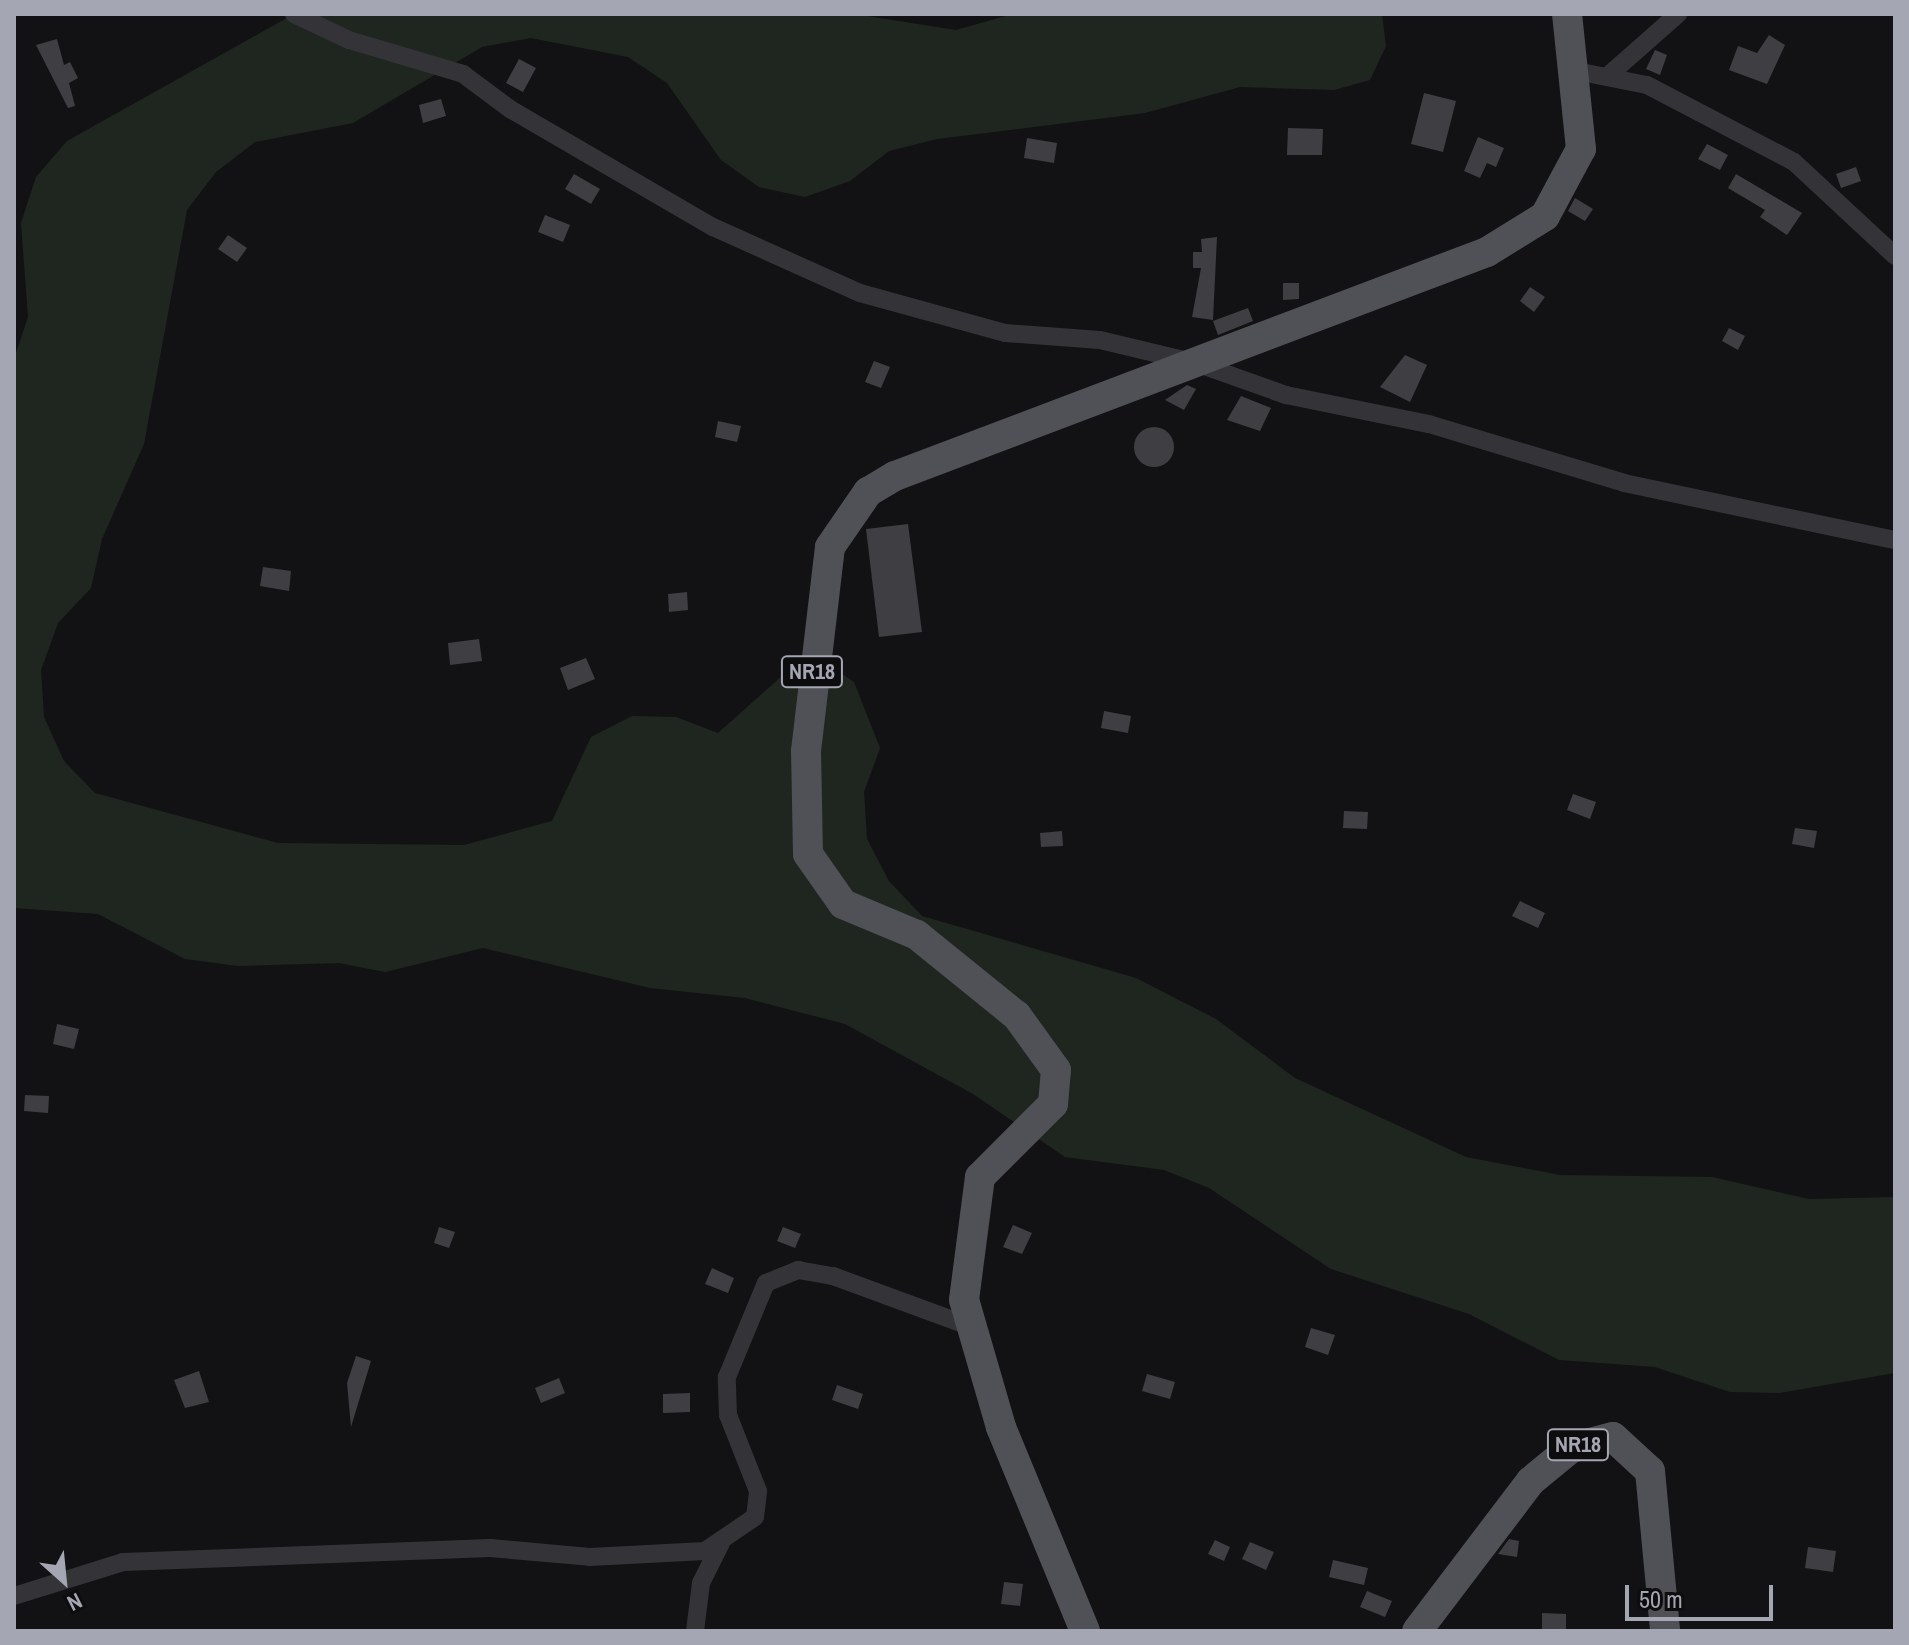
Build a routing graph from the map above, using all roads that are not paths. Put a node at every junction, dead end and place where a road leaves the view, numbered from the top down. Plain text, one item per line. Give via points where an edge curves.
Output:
1 (294, 14) edge
2 (1567, 14) edge
3 (1678, 14) edge
4 (1576, 71) junction
5 (1610, 74) junction
6 (1895, 256) edge
7 (1196, 363) junction
8 (1895, 540) edge
9 (966, 1325) junction
10 (721, 1543) junction
11 (14, 1596) edge
12 (695, 1631) edge
13 (1085, 1631) edge
14 (1417, 1631) edge
15 (1665, 1631) edge

1 - 7 street via 349,40 463,74 510,109 713,227 860,293 1005,333 1100,340
2 - 4 main road, NR18
3 - 5 street
4 - 5 street
4 - 7 main road, NR18 via 1581,149 1545,216 1487,252
5 - 6 street via 1647,85 1794,162
7 - 8 street via 1286,395 1429,424 1624,483
7 - 9 main road, NR18 via 895,476 868,492 830,547 806,751 808,854 843,904 917,935 1017,1016 1047,1050 1059,1085 1039,1123 980,1177 966,1239
9 - 10 street via 833,1276 798,1270 766,1283 727,1377 728,1415 758,1491 755,1517
9 - 13 main road, NR18 via 1061,1586
10 - 11 street via 705,1551 590,1557 490,1548 123,1562
10 - 12 street via 701,1583
14 - 15 main road, NR18 via 1531,1481 1571,1448 1613,1437 1650,1471

